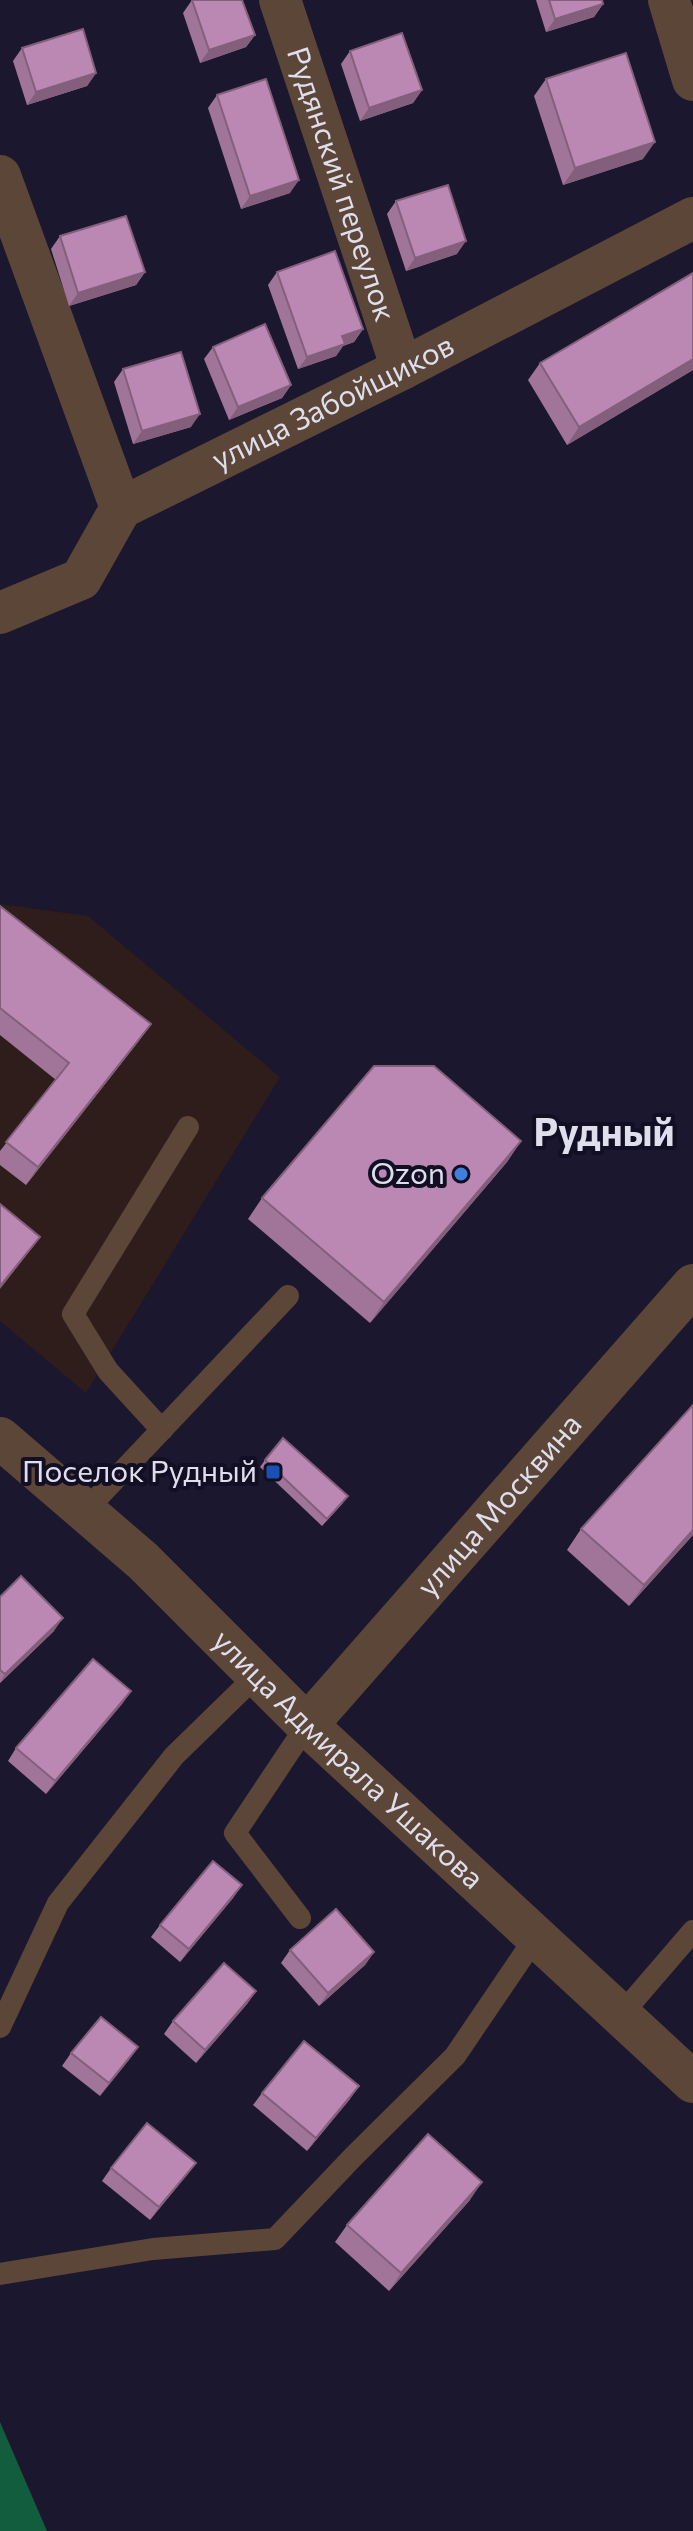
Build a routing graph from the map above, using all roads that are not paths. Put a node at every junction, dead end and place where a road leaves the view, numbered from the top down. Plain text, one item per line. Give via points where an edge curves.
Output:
1 (280, 0) edge
2 (669, 0) edge
3 (693, 80) edge
4 (0, 176) edge
5 (693, 218) edge
6 (402, 369) junction
7 (121, 508) junction
8 (0, 613) edge
9 (188, 1127) dead end
10 (693, 1285) edge
11 (288, 1296) dead end
12 (162, 1430) junction
13 (0, 1438) edge
14 (85, 1511) junction
15 (257, 1675) junction
16 (307, 1725) junction
17 (300, 1918) dead end
18 (693, 1931) edge
19 (535, 1938) junction
20 (23, 1978) junction
21 (0, 1991) edge
22 (620, 2016) junction
23 (0, 2027) edge
24 (693, 2082) edge
25 (0, 2274) edge

1 - 6 street, Рудянский переулок
2 - 3 street
4 - 7 street
5 - 6 street, улица Забойщиков
6 - 7 street, улица Забойщиков
7 - 8 street via 81,579
9 - 12 lane via 73,1314 108,1371
10 - 16 street, улица Москвина
11 - 12 lane
12 - 14 lane
13 - 14 street, улица Адмирала Ушакова
14 - 15 street, улица Адмирала Ушакова
15 - 16 street, улица Адмирала Ушакова
15 - 20 lane via 174,1756 58,1903
16 - 17 lane via 235,1833
16 - 19 street, улица Адмирала Ушакова
18 - 22 lane
19 - 22 street, улица Адмирала Ушакова
19 - 25 lane via 455,2056 275,2239 153,2249
20 - 21 lane
20 - 23 lane
22 - 24 street, улица Адмирала Ушакова

